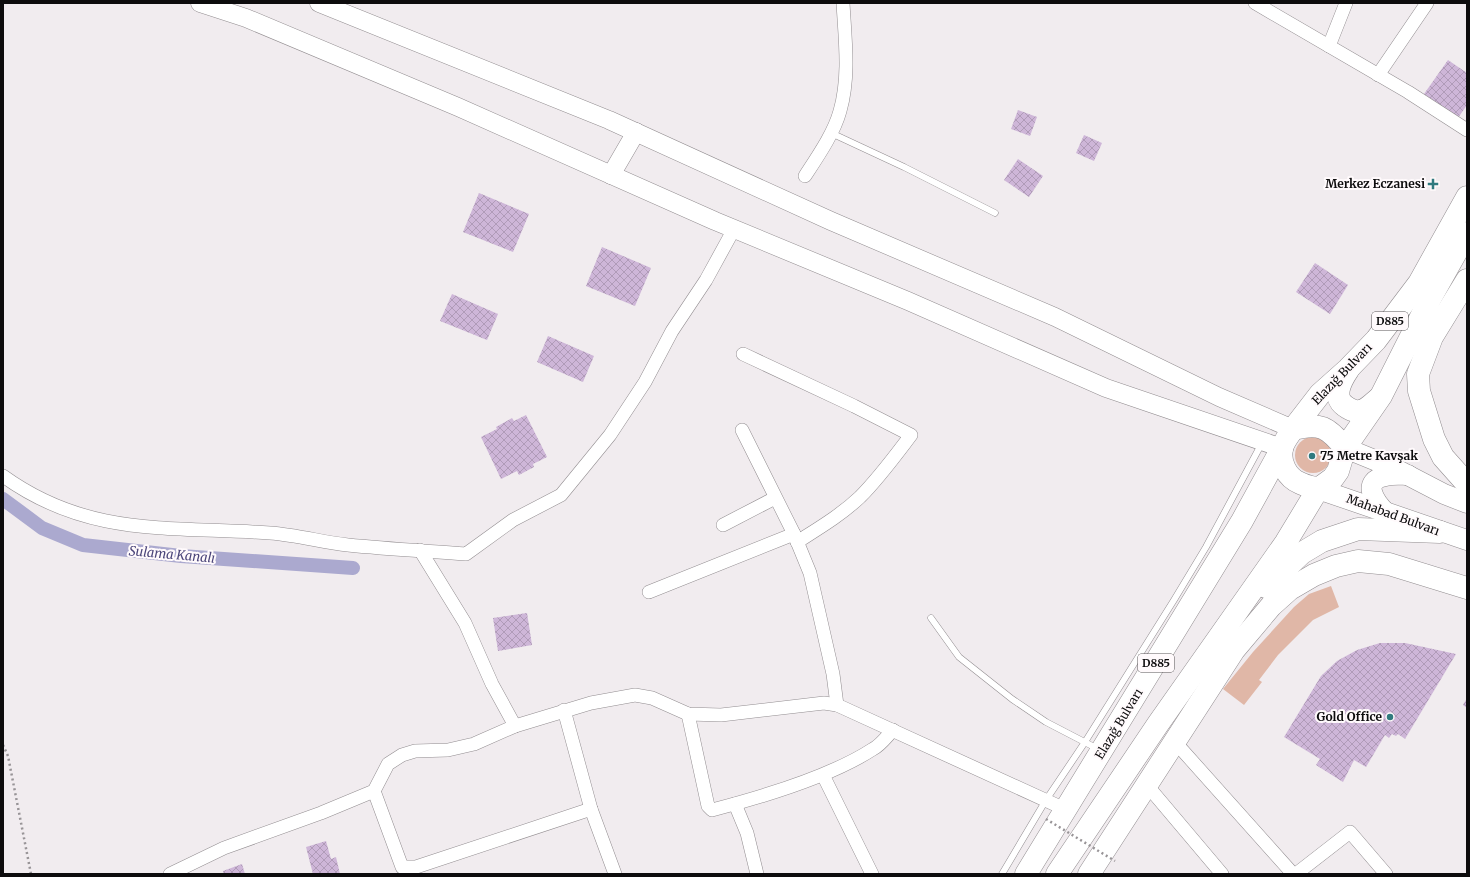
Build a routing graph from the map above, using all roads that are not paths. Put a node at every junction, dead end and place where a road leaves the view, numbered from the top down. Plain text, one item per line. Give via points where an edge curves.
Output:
1 (200, 3) edge
2 (319, 3) edge
3 (842, 3) edge
4 (1255, 3) edge
5 (1346, 3) edge
6 (1427, 3) edge
7 (1329, 46) junction
8 (1378, 75) junction
9 (1467, 130) edge
10 (636, 132) junction
11 (831, 133) junction
12 (611, 175) junction
13 (805, 176) dead end
14 (1467, 197) edge
15 (995, 213) dead end
16 (734, 228) junction
17 (1467, 233) edge
18 (1467, 280) edge
19 (743, 354) dead end
20 (1348, 369) junction
21 (1381, 396) junction
22 (1293, 429) junction
23 (742, 430) dead end
24 (1272, 445) junction
25 (1345, 448) junction
26 (1408, 475) junction
27 (3, 476) edge
28 (1467, 484) edge
29 (1318, 489) junction
30 (775, 498) junction
31 (1467, 503) edge
32 (1386, 513) junction
33 (723, 525) dead end
34 (1440, 532) junction
35 (795, 538) junction
36 (1467, 540) edge
37 (420, 550) junction
38 (1467, 588) edge
39 (649, 592) dead end
40 (931, 618) dead end
41 (1228, 625) junction
42 (837, 705) junction
43 (564, 710) junction
44 (688, 714) junction
45 (515, 726) junction
46 (893, 730) junction
47 (1175, 742) junction
48 (1094, 747) junction
49 (823, 775) junction
50 (1146, 784) junction
51 (374, 791) junction
52 (1046, 800) junction
53 (735, 804) junction
54 (591, 809) junction
55 (1066, 810) junction
56 (170, 874) edge
57 (615, 874) edge
58 (757, 874) edge
59 (872, 874) edge
60 (1002, 874) edge
61 (1026, 874) edge
62 (1057, 874) edge
63 (1089, 874) edge
64 (1222, 874) edge
65 (1295, 874) edge
66 (1386, 874) edge

1 - 12 main road via 246,18 458,107
2 - 10 main road
3 - 11 street via 846,75 840,112
4 - 7 street
5 - 7 street
6 - 8 street
7 - 8 street
8 - 9 street
10 - 12 main road
10 - 22 main road via 831,221 1055,317 1219,397
11 - 13 street
11 - 15 lane
12 - 16 main road
14 - 20 highway, Elazığ Bulvarı / D885 via 1419,283 1376,340
16 - 24 main road via 1106,388
16 - 37 street via 706,280 672,331 645,382 610,435 561,495 513,520 466,554
17 - 21 highway, D885
18 - 28 highway via 1432,337 1418,374 1419,391 1434,439 1443,457
19 - 35 street via 911,435 859,497 828,523
20 - 21 highway via 1337,393 1342,404 1354,411 1360,411
20 - 22 highway, Elazığ Bulvarı / D885 via 1320,394
21 - 25 highway, D885
22 - 24 highway
22 - 25 highway via 1308,425 1324,428 1332,432
23 - 30 street
24 - 29 highway via 1291,477 1299,483
24 - 48 highway, Elazığ Bulvarı / D885 via 1242,521
25 - 26 main road
25 - 29 highway via 1338,471
26 - 31 main road
26 - 32 main road via 1386,476 1378,479 1373,485 1371,494
27 - 37 street via 50,504 117,524 168,529 272,533 348,545
29 - 32 main road, Mahabad Bulvarı
29 - 41 highway, D885 via 1286,542
30 - 33 street
30 - 35 street
32 - 34 main road, Mahabad Bulvarı
34 - 36 main road, Mahabad Bulvarı
34 - 41 highway via 1358,529 1322,541 1302,553
35 - 39 street
35 - 42 street via 810,574 833,674
37 - 45 street via 465,622 492,684
38 - 47 highway via 1388,564 1358,560 1314,575 1290,589 1271,606 1234,650
40 - 48 lane via 959,657 1012,699 1046,722
41 - 62 highway, D885
42 - 44 street via 824,704 721,715
42 - 46 street
43 - 44 street via 635,695 652,698
43 - 45 street
43 - 54 street
44 - 53 street via 708,806 712,810
45 - 51 street via 474,744 448,750 402,754 388,764
46 - 49 street via 874,749
46 - 52 street
47 - 50 highway
47 - 65 street
48 - 52 lane
48 - 55 highway, Elazığ Bulvarı / D885
49 - 53 street
49 - 59 street
50 - 63 highway
50 - 64 street
51 - 54 street via 402,867 416,867
51 - 56 street via 224,848
52 - 55 street
52 - 60 lane
53 - 58 street via 747,833
54 - 57 street
55 - 61 highway, Elazığ Bulvarı / D885
65 - 66 street via 1350,832

